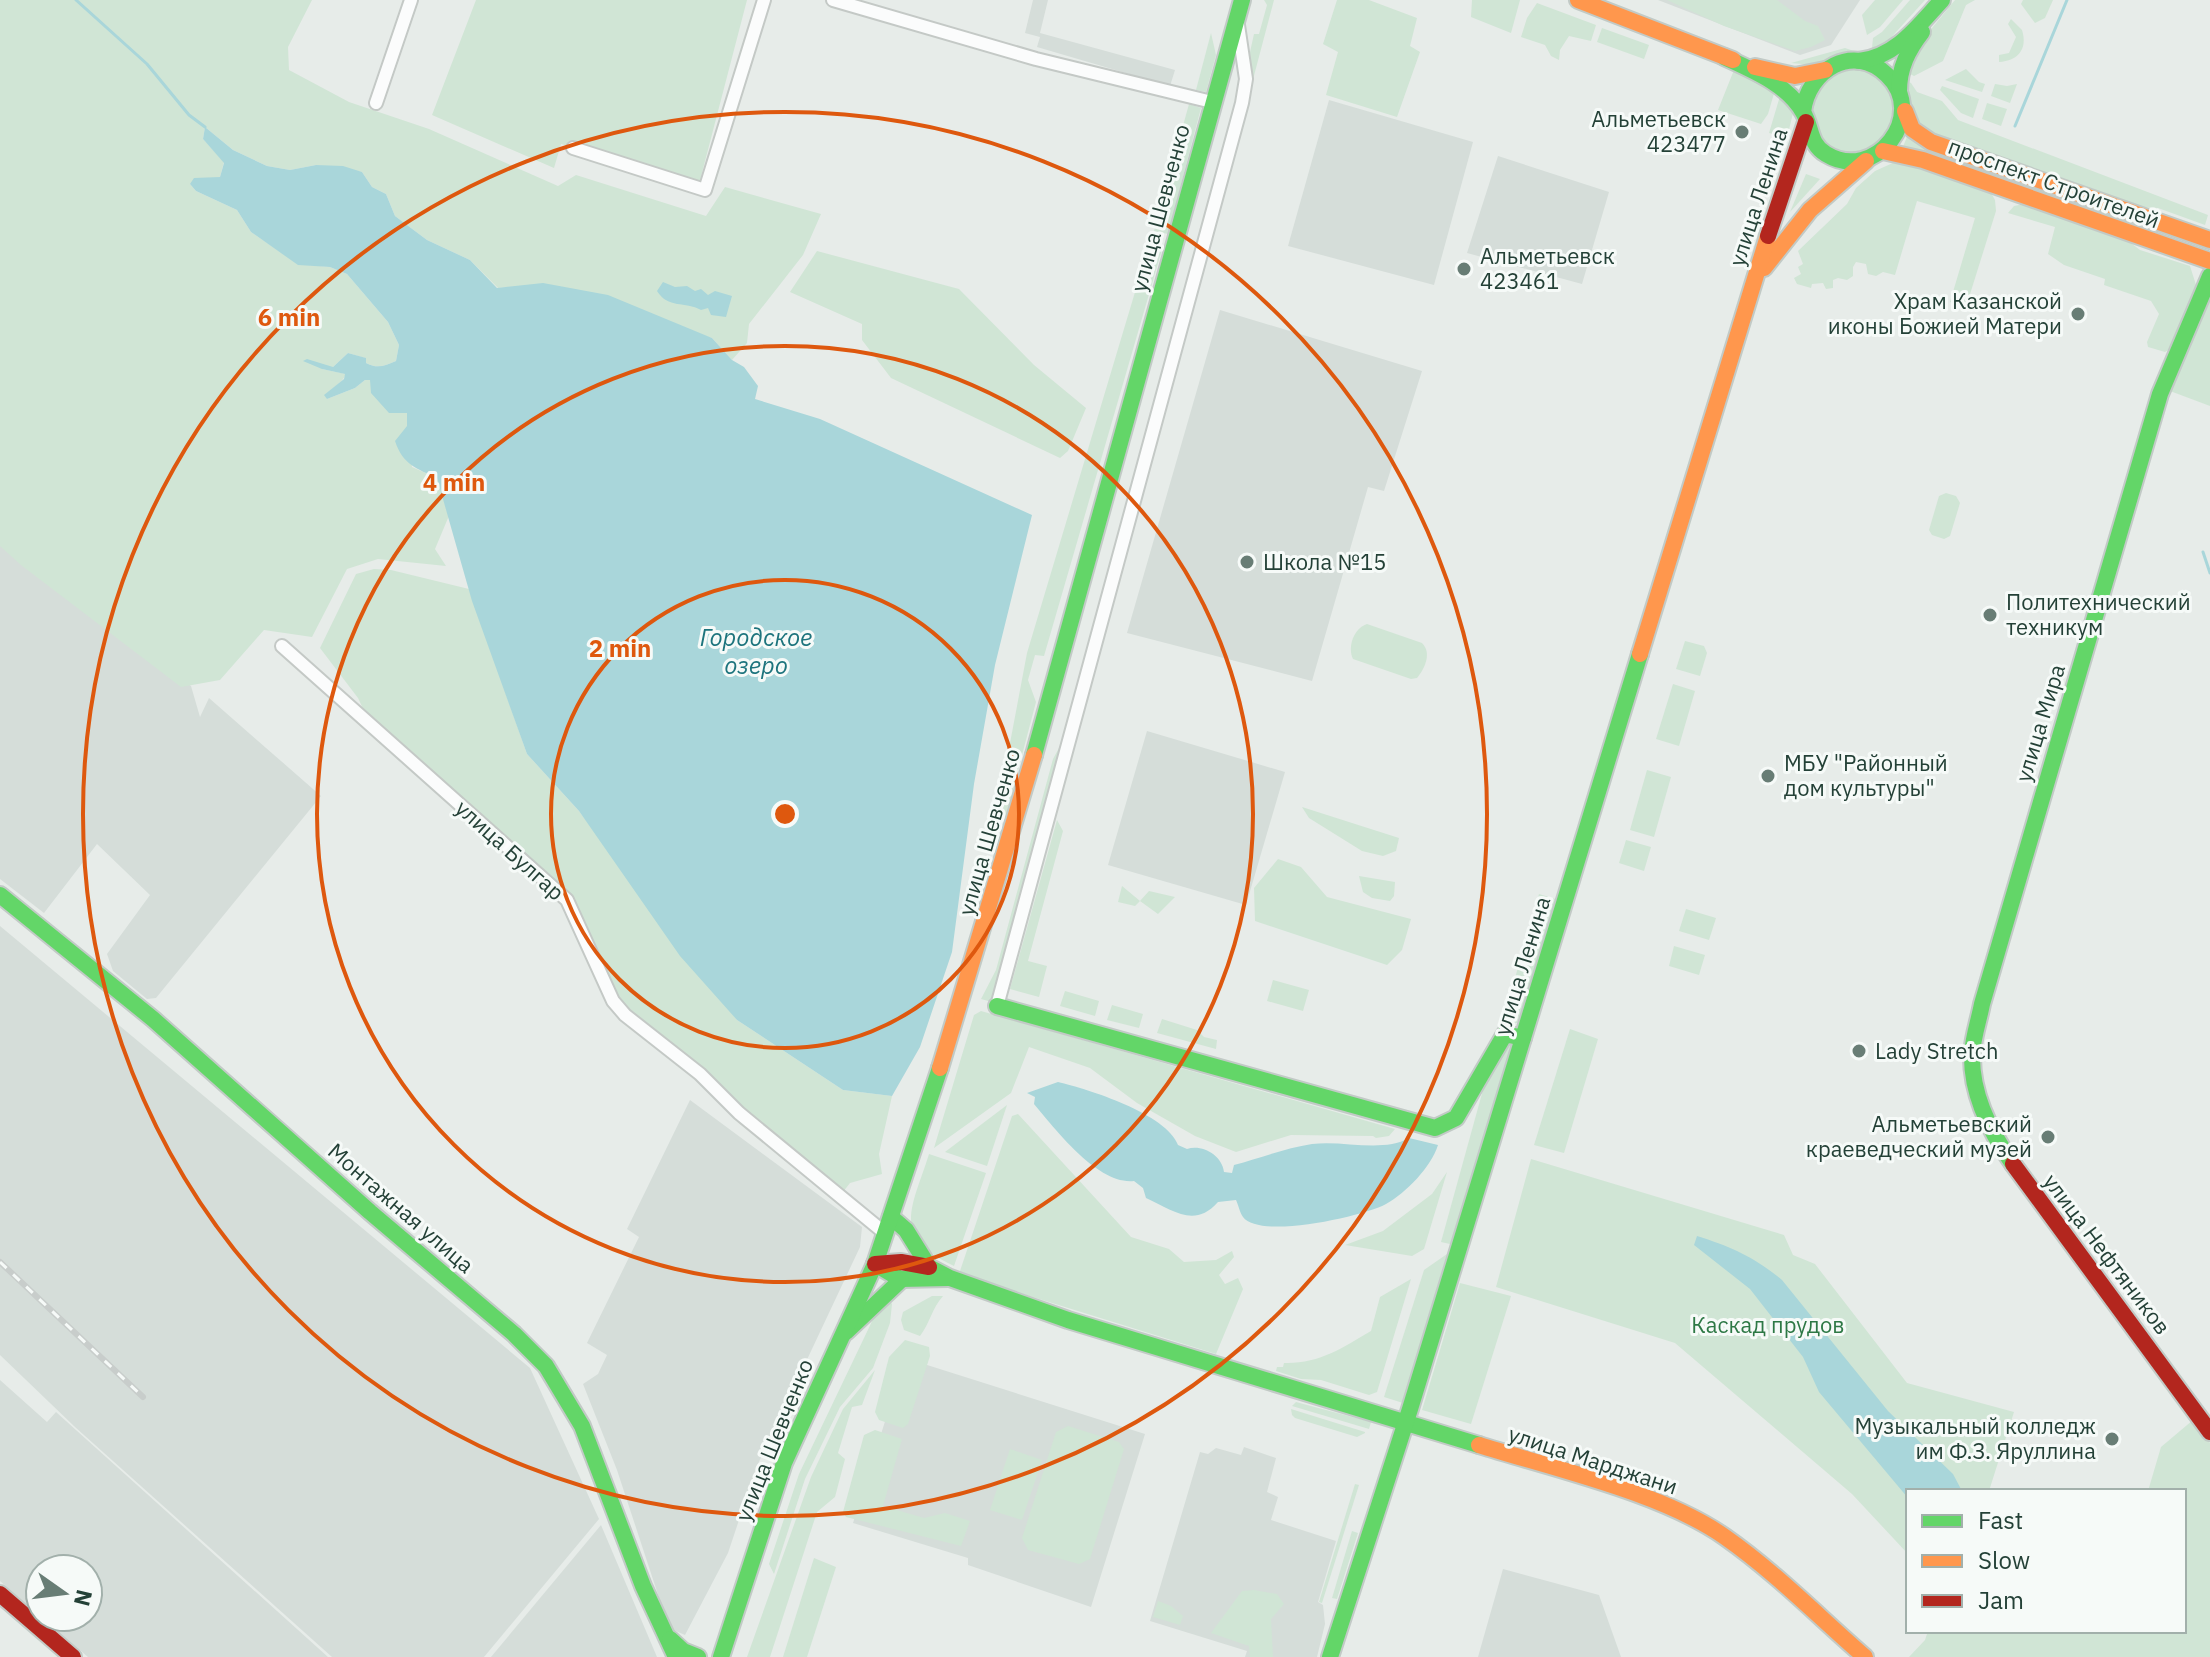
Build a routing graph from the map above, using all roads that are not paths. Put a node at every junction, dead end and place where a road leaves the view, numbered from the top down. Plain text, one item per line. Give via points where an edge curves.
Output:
1 (411, 0) edge
2 (764, 0) edge
3 (833, 0) edge
4 (1242, 0) edge
5 (1578, 0) edge
6 (1944, 0) edge
7 (1237, 18) junction
8 (1724, 57) junction
9 (1857, 61) junction
10 (1825, 70) junction
11 (1900, 98) junction
12 (1212, 102) junction
13 (376, 103) dead end
14 (1804, 117) junction
15 (573, 148) dead end
16 (1876, 155) junction
17 (2142, 216) junction
18 (2135, 236) junction
19 (2210, 240) edge
20 (2210, 261) edge
21 (2210, 276) edge
22 (1752, 286) junction
23 (282, 646) dead end
24 (0, 895) edge
25 (1982, 1004) joint
26 (997, 1006) joint
27 (1523, 1038) junction
28 (891, 1217) junction
29 (886, 1234) junction
30 (875, 1264) junction
31 (929, 1267) junction
32 (950, 1278) junction
33 (901, 1280) junction
34 (842, 1336) junction
35 (1405, 1424) junction
36 (2210, 1432) edge
37 (0, 1594) edge
38 (666, 1636) junction
39 (73, 1657) edge
40 (676, 1657) edge
41 (698, 1657) edge
42 (721, 1657) edge
43 (1330, 1657) edge
44 (1865, 1657) edge

1 - 13 street
2 - 15 street via 705,190
3 - 12 street via 1036,59
4 - 7 street, улица Шевченко
5 - 8 street
6 - 9 street via 1892,50
6 - 11 street via 1901,66
7 - 12 street, улица Шевченко
7 - 26 street via 1246,79 1242,103
8 - 10 street via 1785,75
8 - 14 street via 1780,88
9 - 10 street
9 - 11 street via 1886,74
10 - 14 street via 1806,94
11 - 16 street via 1901,123 1894,139
11 - 17 street, проспект Строителей via 1912,129 1931,142
12 - 28 street, улица Шевченко via 1013,831
14 - 16 street via 1814,143 1837,159
14 - 22 street, улица Ленина
16 - 18 street, проспект Строителей via 1923,160
16 - 22 street, улица Ленина via 1835,184 1785,237
17 - 18 street
17 - 19 street, проспект Строителей
18 - 20 street, проспект Строителей
21 - 25 street, улица Мира via 2160,394
22 - 27 street, улица Ленина
23 - 29 street, улица Булгар via 567,900 613,1001 625,1015
24 - 38 street, Монтажная улица via 153,1019 546,1366 582,1426
25 - 36 street, улица Нефтяников via 1973,1070 1995,1139
26 - 27 street via 1435,1128 1456,1118 1505,1034
27 - 35 street, улица Ленина
28 - 29 street, улица Шевченко
28 - 31 street via 906,1230
29 - 30 street, улица Шевченко
30 - 31 street
30 - 33 street
30 - 34 street, улица Шевченко
31 - 32 street
32 - 33 street
32 - 35 street, улица Марджани
33 - 34 street
34 - 42 street, улица Шевченко via 775,1486
35 - 43 street, улица Ленина
35 - 44 street, улица Марджани via 1683,1513 1724,1536
37 - 39 street
38 - 40 street, Монтажная улица
38 - 41 street

